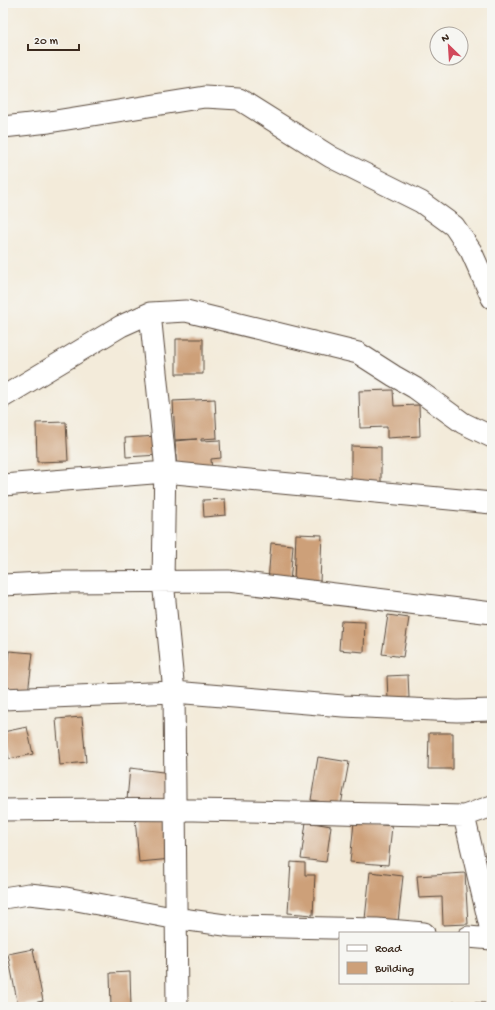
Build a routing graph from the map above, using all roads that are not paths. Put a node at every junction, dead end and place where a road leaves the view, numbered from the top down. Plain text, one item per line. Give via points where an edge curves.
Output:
1 (3, 127) edge
2 (492, 298) edge
3 (150, 313) junction
4 (3, 397) edge
5 (492, 437) edge
6 (165, 472) junction
7 (3, 484) edge
8 (492, 503) edge
9 (163, 581) junction
10 (3, 585) edge
11 (492, 613) edge
12 (174, 692) junction
13 (3, 699) edge
14 (492, 710) edge
15 (492, 806) edge
16 (175, 809) junction
17 (3, 810) edge
18 (464, 816) junction
19 (3, 898) edge
20 (176, 918) junction
21 (412, 932) edge
22 (492, 935) edge
23 (469, 937) edge
24 (492, 939) edge
25 (176, 1007) edge

1 - 2 street via 205,97 239,99 331,157 421,202 454,226 471,251
3 - 4 street via 121,326
3 - 5 street via 186,311 358,352 415,388 463,423
3 - 6 street
6 - 7 street
6 - 8 street
6 - 9 street
9 - 10 street
9 - 11 street via 228,581
9 - 12 street
12 - 13 street
12 - 14 street via 343,706
12 - 16 street
15 - 18 street
16 - 17 street
16 - 18 street
16 - 20 street
18 - 22 street
19 - 20 street via 29,894 66,898
20 - 21 street via 232,926
20 - 25 street
23 - 24 street

